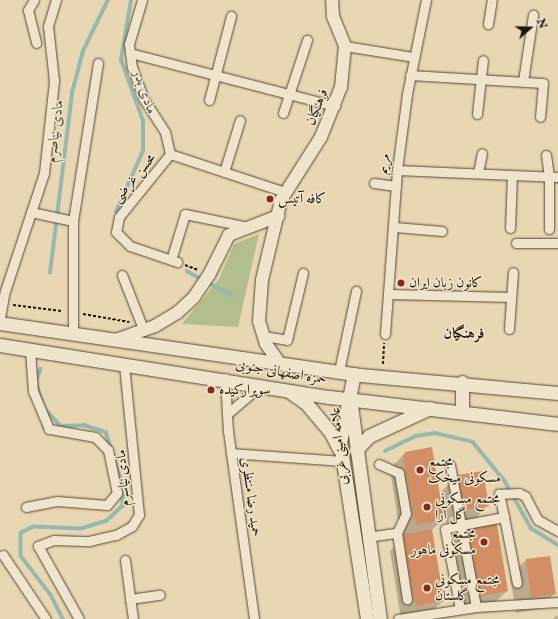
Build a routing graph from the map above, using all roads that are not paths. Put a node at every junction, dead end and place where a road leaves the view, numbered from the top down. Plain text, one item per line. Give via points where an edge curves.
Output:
1 (34, 0) edge
2 (56, 0) edge
3 (142, 0) edge
4 (332, 0) edge
5 (426, 0) edge
6 (492, 0) edge
7 (533, 15) dead end
8 (231, 16) dead end
9 (488, 24) dead end
10 (307, 40) dead end
11 (36, 43) dead end
12 (345, 46) junction
13 (130, 52) junction
14 (414, 57) junction
15 (483, 60) dead end
16 (98, 63) dead end
17 (216, 75) junction
18 (410, 75) junction
19 (481, 79) junction
20 (523, 81) junction
21 (292, 95) junction
22 (209, 100) dead end
23 (335, 106) junction
24 (283, 113) dead end
25 (477, 114) dead end
26 (540, 117) dead end
27 (240, 120) dead end
28 (482, 152) dead end
29 (170, 154) junction
30 (546, 155) dead end
31 (397, 170) junction
32 (224, 172) junction
33 (478, 173) junction
34 (512, 175) junction
35 (554, 176) edge
36 (374, 183) dead end
37 (396, 186) junction
38 (285, 192) junction
39 (31, 212) junction
40 (278, 216) junction
41 (73, 221) junction
42 (243, 226) junction
43 (395, 228) junction
44 (510, 228) dead end
45 (548, 229) dead end
46 (442, 231) dead end
47 (516, 243) dead end
48 (558, 243) edge
49 (513, 272) dead end
50 (303, 273) dead end
51 (122, 275) dead end
52 (356, 291) dead end
53 (390, 294) junction
54 (511, 297) junction
55 (0, 318) edge
56 (0, 323) edge
57 (509, 329) dead end
58 (144, 331) junction
59 (73, 332) junction
60 (385, 334) road end
61 (263, 336) junction
62 (114, 340) junction
63 (0, 345) edge
64 (30, 350) junction
65 (278, 360) junction
66 (124, 364) junction
67 (339, 371) junction
68 (354, 374) junction
69 (226, 378) junction
70 (462, 382) junction
71 (262, 385) junction
72 (287, 390) junction
73 (558, 393) edge
74 (350, 398) junction
75 (432, 408) junction
76 (462, 411) junction
77 (227, 414) junction
78 (558, 424) edge
79 (356, 450) junction
80 (231, 453) junction
81 (341, 457) junction
82 (379, 464) dead end
83 (450, 465) dead end
84 (26, 507) dead end
85 (504, 517) junction
86 (461, 525) junction
87 (558, 531) edge
88 (396, 533) junction
89 (367, 537) junction
90 (3, 555) dead end
91 (125, 560) dead end
92 (517, 583) dead end
93 (160, 594) dead end
94 (130, 599) junction
95 (407, 600) dead end
96 (558, 602) edge
97 (476, 607) junction
98 (460, 609) junction
99 (46, 619) edge
100 (79, 619) edge
101 (133, 619) edge
102 (254, 619) edge
103 (367, 619) edge
104 (380, 619) edge
105 (398, 619) edge

1 - 11 street via 28,10
2 - 39 street via 48,26 54,81 49,138 44,173
3 - 13 street, محسن غرضی via 129,44
4 - 12 street, فرهنگیان via 334,17
5 - 14 street, مریم
6 - 9 street
7 - 20 street
8 - 17 street
10 - 21 street
12 - 14 street
12 - 23 street, فرهنگیان via 346,65
13 - 17 street
13 - 29 street, محسن غرضی via 143,98 165,132
14 - 18 street, مریم
15 - 19 street
16 - 41 street
17 - 21 street
17 - 22 street
18 - 19 street
18 - 31 street, مریم
19 - 20 street
19 - 25 street
20 - 26 street via 543,83
21 - 23 street
21 - 24 street
23 - 38 street, فرهنگیان via 321,137
27 - 32 street
28 - 33 street
29 - 32 street
29 - 42 street, محسن غرضی via 115,225 118,238 130,246 174,261 185,214
30 - 35 street
31 - 33 street
31 - 37 street, مریم
32 - 38 street
33 - 34 street
34 - 35 street
34 - 44 street
35 - 45 street
36 - 37 street
37 - 43 street, مریم
38 - 40 street, فرهنگیان
39 - 41 street
39 - 55 street
40 - 42 street
40 - 61 street, فرهنگیان via 268,248 258,311
41 - 59 street
42 - 58 street via 229,235 194,297 177,313
43 - 46 street
43 - 53 street, مریم
47 - 48 street
49 - 54 street
50 - 61 street via 287,340
51 - 58 street
52 - 67 street
53 - 54 street
53 - 60 street, مریم
54 - 57 street
56 - 59 main road, حمزه اصفهانی جنوبی
58 - 62 street
59 - 62 main road, حمزه اصفهانی جنوبی
61 - 65 street, فرهنگیان
62 - 65 main road, حمزه اصفهانی جنوبی
63 - 64 main road, حمزه اصفهانی جنوبی
64 - 66 main road, حمزه اصفهانی جنوبی
64 - 84 street via 33,391 49,429 95,437 108,450 117,493 107,505 57,501
65 - 67 main road, حمزه اصفهانی جنوبی
66 - 69 main road, حمزه اصفهانی جنوبی
66 - 100 street, مادی نیاسرم via 138,472 139,515 136,521 116,535 89,541 54,540 38,546
67 - 68 main road, حمزه اصفهانی جنوبی
68 - 70 main road, حمزه اصفهانی جنوبی
68 - 74 main road
69 - 71 main road, حمزه اصفهانی جنوبی
69 - 77 street, حمید رضا منتظری
70 - 73 main road, حمزه اصفهانی جنوبی
70 - 76 main road
71 - 72 main road, حمزه اصفهانی جنوبی
71 - 77 street
72 - 74 main road, حمزه اصفهانی جنوبی
72 - 81 main road via 306,403 331,433
74 - 75 main road, حمزه اصفهانی جنوبی
74 - 79 main road, علامه امینی غربی
74 - 81 main road, علامه امینی غربی via 344,409
75 - 76 main road, حمزه اصفهانی جنوبی
75 - 79 main road via 369,436
76 - 78 main road, حمزه اصفهانی جنوبی
77 - 80 street, حمید رضا منتظری
79 - 89 main road, علامه امینی غربی
80 - 81 street via 323,459
80 - 102 street, حمید رضا منتظری
81 - 103 main road, علامه امینی غربی
82 - 88 street via 400,473 406,514
83 - 86 street
85 - 86 street
85 - 87 street via 499,494 514,492 525,496 538,520
85 - 92 street
86 - 97 street
86 - 98 street via 445,529
88 - 89 street
88 - 95 street
89 - 104 main road, علامه امینی غربی
90 - 99 street
91 - 94 street
93 - 94 street
94 - 101 street
96 - 97 street
97 - 98 street
98 - 105 street

